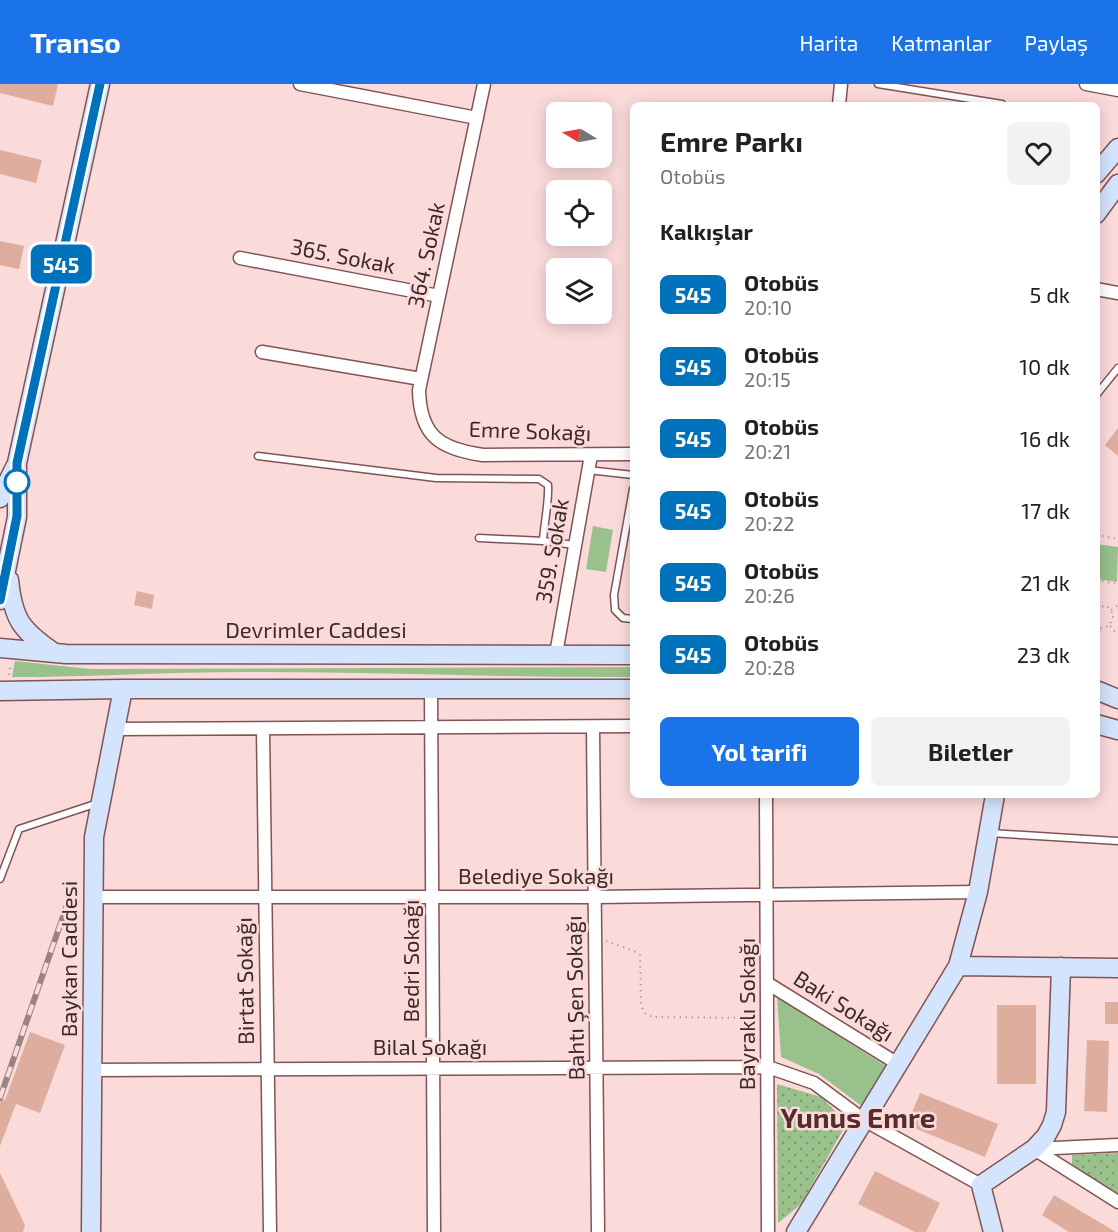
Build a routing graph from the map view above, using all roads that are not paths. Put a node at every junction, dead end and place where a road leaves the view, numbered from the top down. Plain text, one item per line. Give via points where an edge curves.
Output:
1 (100, 84) edge
2 (300, 84) edge
3 (484, 84) edge
4 (841, 84) edge
5 (878, 84) edge
6 (1086, 84) edge
7 (1118, 90) edge
8 (839, 102) edge
9 (990, 102) edge
10 (477, 118) junction
11 (1118, 148) edge
12 (1100, 169) edge
13 (1118, 184) edge
14 (1100, 209) edge
15 (240, 258) dead end
16 (1100, 290) edge
17 (1118, 293) edge
18 (439, 296) junction
19 (262, 352) dead end
20 (1118, 368) edge
21 (421, 379) junction
22 (1100, 390) edge
23 (430, 434) joint
24 (591, 454) junction
25 (630, 454) edge
26 (258, 456) dead end
27 (17, 463) junction
28 (588, 470) junction
29 (630, 475) edge
30 (0, 498) edge
31 (630, 506) edge
32 (479, 538) dead end
33 (543, 541) junction
34 (575, 545) junction
35 (8, 562) junction
36 (0, 600) edge
37 (630, 619) edge
38 (54, 653) junction
39 (556, 654) junction
40 (630, 655) edge
41 (5, 656) edge
42 (4, 685) edge
43 (123, 689) junction
44 (431, 689) junction
45 (630, 689) edge
46 (1100, 692) edge
47 (1118, 699) edge
48 (1100, 725) edge
49 (630, 726) edge
50 (431, 728) junction
51 (593, 728) junction
52 (115, 729) junction
53 (262, 729) junction
54 (1118, 730) edge
55 (766, 798) edge
56 (987, 798) edge
57 (994, 798) edge
58 (101, 802) junction
59 (988, 829) junction
60 (1118, 841) edge
61 (0, 879) edge
62 (978, 892) junction
63 (767, 895) junction
64 (94, 897) junction
65 (265, 897) junction
66 (432, 897) junction
67 (595, 897) junction
68 (958, 966) junction
69 (1061, 967) junction
70 (1118, 968) edge
71 (767, 983) junction
72 (898, 1064) junction
73 (768, 1067) junction
74 (433, 1068) junction
75 (596, 1068) junction
76 (267, 1069) junction
77 (92, 1070) junction
78 (864, 1120) junction
79 (1118, 1145) edge
80 (1034, 1149) junction
81 (981, 1185) junction
82 (1118, 1202) edge
83 (91, 1232) edge
84 (270, 1232) edge
85 (434, 1232) edge
86 (598, 1232) edge
87 (768, 1232) edge
88 (796, 1232) edge
89 (993, 1232) edge

1 - 27 main road
2 - 10 street
3 - 10 street, 364. Sokak
4 - 8 street
5 - 9 lane
6 - 7 street
10 - 18 street, 364. Sokak
11 - 12 main road
13 - 14 main road
15 - 18 street, 365. Sokak
16 - 17 street
18 - 21 street, 364. Sokak
19 - 21 street
20 - 22 lane
21 - 23 street, 364. Sokak via 419,408
23 - 24 street, Emre Sokağı via 451,448 483,455
24 - 25 street, Emre Sokağı
24 - 28 street, 359. Sokak
26 - 33 lane via 436,478 539,479 548,485
27 - 30 main road
27 - 35 main road via 17,516
28 - 29 lane
28 - 34 street, 359. Sokak
31 - 37 lane via 614,595 615,610
32 - 33 lane
33 - 34 lane
34 - 39 street, 359. Sokak
35 - 36 main road
35 - 38 main road via 12,603 20,623 31,637
38 - 39 main road, Devrimler Caddesi
38 - 41 main road, Devrimler Caddesi
39 - 40 main road, Devrimler Caddesi
42 - 43 main road
43 - 44 main road
43 - 52 main road, Baykan Caddesi
44 - 45 main road
44 - 50 street, Bedri Sokağı
46 - 47 main road
48 - 54 main road
49 - 51 street
50 - 51 street
50 - 53 street
50 - 66 street, Bedri Sokağı
51 - 67 street, Bahtı Şen Sokağı
52 - 53 street
52 - 58 main road, Baykan Caddesi
53 - 65 street, Birtat Sokağı
55 - 63 street, Bayraklı Sokağı
56 - 59 main road
57 - 59 main road
58 - 61 lane via 19,829
58 - 64 main road, Baykan Caddesi via 94,837
59 - 60 lane
59 - 62 main road
62 - 63 street, Belediye Sokağı
62 - 68 main road
63 - 67 street, Belediye Sokağı
63 - 71 street, Bayraklı Sokağı
64 - 65 street, Belediye Sokağı
64 - 77 main road, Baykan Caddesi
65 - 66 street, Belediye Sokağı
65 - 76 street, Birtat Sokağı
66 - 67 street, Belediye Sokağı
66 - 74 street, Bedri Sokağı
67 - 75 street, Bahtı Şen Sokağı
68 - 69 main road
68 - 72 main road
69 - 70 main road
69 - 80 main road via 1056,1112 1046,1136
71 - 72 street, Baki Sokağı
71 - 73 street, Bayraklı Sokağı
72 - 78 main road
73 - 75 street, Bilal Sokağı
73 - 78 street, Bilal Sokağı via 814,1083
73 - 87 street, Bayraklı Sokağı
74 - 75 street, Bilal Sokağı
74 - 76 street, Bilal Sokağı
74 - 85 street, Bedri Sokağı
75 - 86 street, Bahtı Şen Sokağı
76 - 77 street, Bilal Sokağı
76 - 84 street, Birtat Sokağı
77 - 83 main road, Baykan Caddesi
78 - 81 street, Bilal Sokağı
78 - 88 main road
79 - 80 street
80 - 81 main road
80 - 82 street
81 - 89 main road

